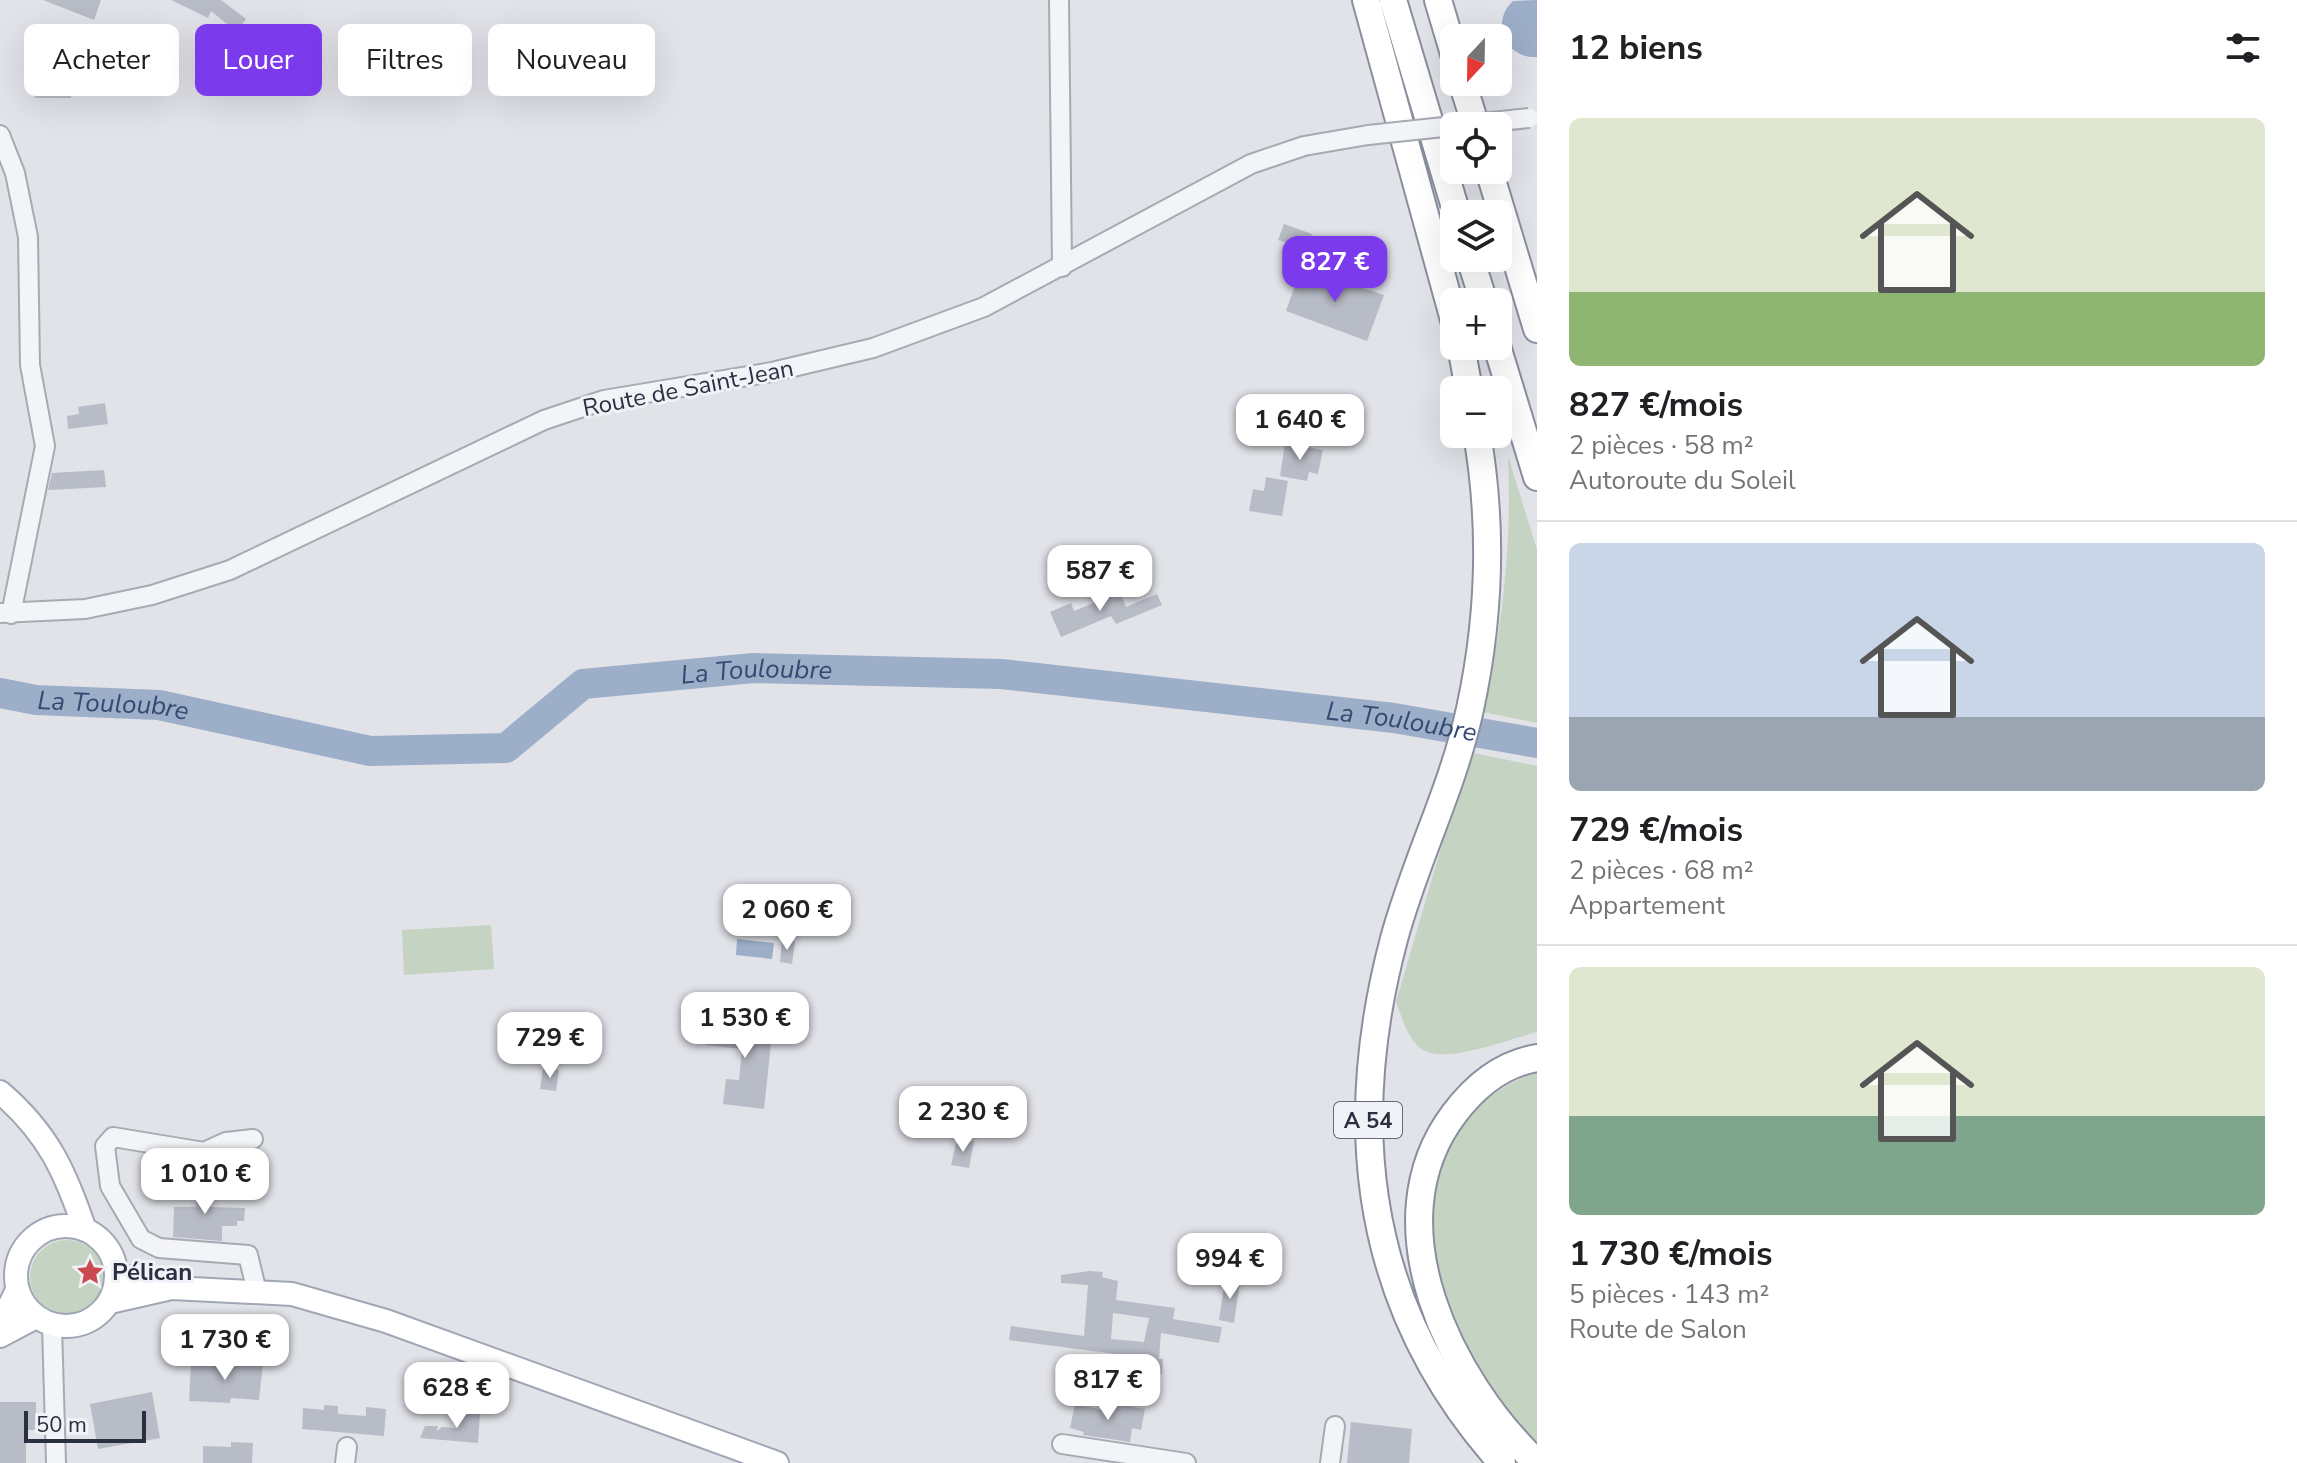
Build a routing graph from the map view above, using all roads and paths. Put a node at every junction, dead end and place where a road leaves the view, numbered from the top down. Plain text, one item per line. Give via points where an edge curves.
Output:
1 (1059, 0) edge
2 (1366, 0) edge
3 (1393, 0) edge
4 (1438, 0) edge
5 (1445, 24) edge
6 (1533, 117) edge
7 (0, 135) edge
8 (1493, 184) edge
9 (1453, 200) edge
10 (1062, 267) junction
11 (1445, 288) edge
12 (1537, 329) edge
13 (1501, 360) edge
14 (1479, 448) edge
15 (1537, 477) edge
16 (6, 614) edge
17 (1537, 1058) edge
18 (0, 1092) edge
19 (253, 1139) dead end
20 (68, 1182) junction
21 (56, 1227) junction
22 (85, 1230) junction
23 (116, 1274) junction
24 (172, 1288) junction
25 (17, 1290) junction
26 (257, 1292) junction
27 (110, 1302) junction
28 (44, 1321) junction
29 (0, 1325) edge
30 (0, 1336) edge
31 (1335, 1426) dead end
32 (1062, 1444) dead end
33 (56, 1463) edge
34 (777, 1463) edge
35 (1186, 1463) edge
36 (1330, 1463) edge
37 (1502, 1463) edge
38 (1537, 1463) edge

1 - 10 street
2 - 11 highway
3 - 9 highway
4 - 5 highway
6 - 10 street, Route de Saint-Jean, bridge via 1304,146 1199,189
7 - 16 street via 15,173 28,237 30,365 45,446
8 - 12 highway
10 - 16 street, Route de Saint-Jean via 984,307 873,348 772,372 604,400 544,420 230,570 85,609
13 - 15 highway
14 - 37 highway, A 54 via 1490,573 1469,713 1395,938 1372,1041 1367,1143 1381,1238 1418,1343 1463,1420
17 - 38 highway, A 54 via 1486,1078 1447,1124 1425,1170 1419,1214 1422,1257 1436,1314 1461,1367
18 - 20 main road via 30,1119
19 - 26 street via 226,1142 204,1152 113,1137 105,1146 110,1186 141,1239 159,1248 248,1255
20 - 21 main road
20 - 22 main road
21 - 22 main road
21 - 25 main road via 28,1243 16,1274
22 - 23 main road via 107,1247
23 - 24 main road
23 - 27 main road
24 - 26 main road
24 - 27 main road
25 - 28 main road
25 - 29 main road
26 - 34 main road via 292,1294 386,1321
27 - 28 main road via 84,1323
28 - 30 main road
28 - 33 street
31 - 36 street
32 - 35 street

